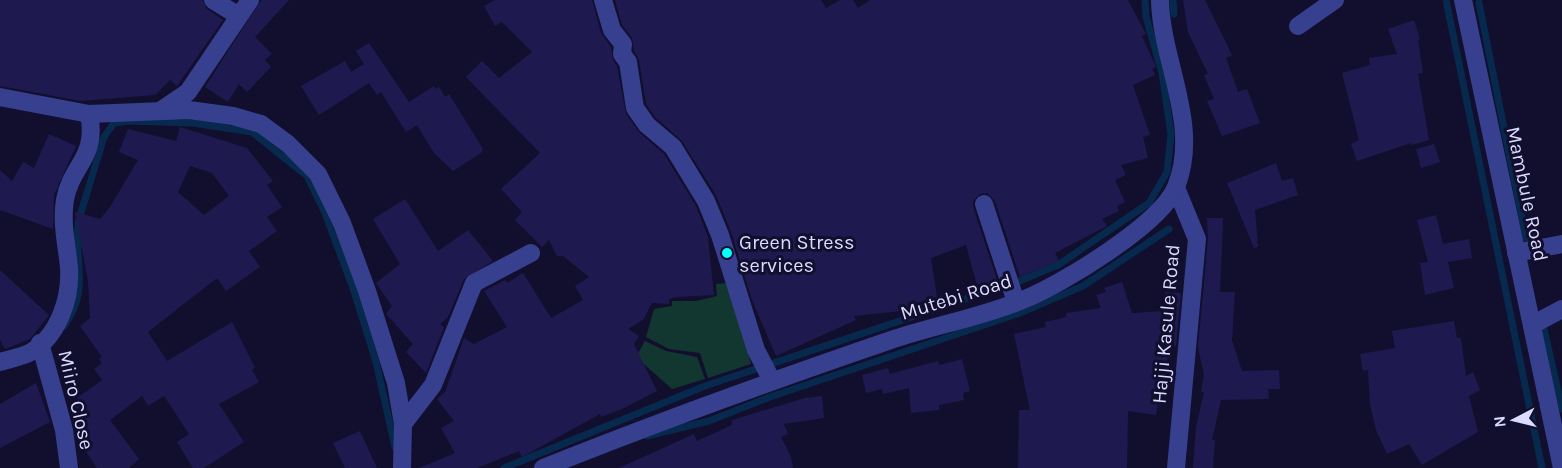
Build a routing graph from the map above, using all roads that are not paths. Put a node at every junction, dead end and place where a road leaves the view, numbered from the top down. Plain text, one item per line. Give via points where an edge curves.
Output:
1 (213, 0) edge
2 (250, 0) edge
3 (603, 0) edge
4 (1160, 0) edge
5 (1335, 0) edge
6 (1463, 0) edge
7 (239, 16) junction
8 (1298, 26) dead end
9 (0, 97) edge
10 (160, 111) junction
11 (89, 114) junction
12 (1176, 188) junction
13 (984, 204) dead end
14 (1562, 244) edge
15 (531, 252) dead end
16 (1516, 253) junction
17 (1016, 303) junction
18 (1562, 309) edge
19 (1532, 325) junction
20 (40, 343) junction
21 (0, 362) edge
22 (772, 381) junction
23 (403, 424) junction
24 (69, 468) edge
25 (402, 468) edge
26 (543, 468) edge
27 (1176, 468) edge
28 (1562, 468) edge

1 - 7 street
2 - 7 street
3 - 22 street via 612,30 623,44 635,108 673,147 706,201 756,350
4 - 12 street, Mutebi Road via 1160,23 1175,76 1183,130
5 - 8 street
6 - 16 street, Mambule Road
7 - 10 street via 188,92
9 - 11 street
10 - 11 street
10 - 23 street via 189,110 261,124 318,174 342,223 367,291 396,383
11 - 20 street via 90,142 64,206 69,267 65,303 59,322
12 - 17 street, Mutebi Road via 1136,231 1059,282
12 - 27 street, Hajji Kasule Road via 1197,239
13 - 17 street
14 - 16 street
15 - 23 street via 474,283 433,385
16 - 19 street, Mambule Road
17 - 22 street, Mutebi Road
18 - 19 street
19 - 28 street, Mambule Road
20 - 21 street via 31,352
20 - 24 street, Miiro Close via 64,430
22 - 26 street, Mutebi Road
23 - 25 street

